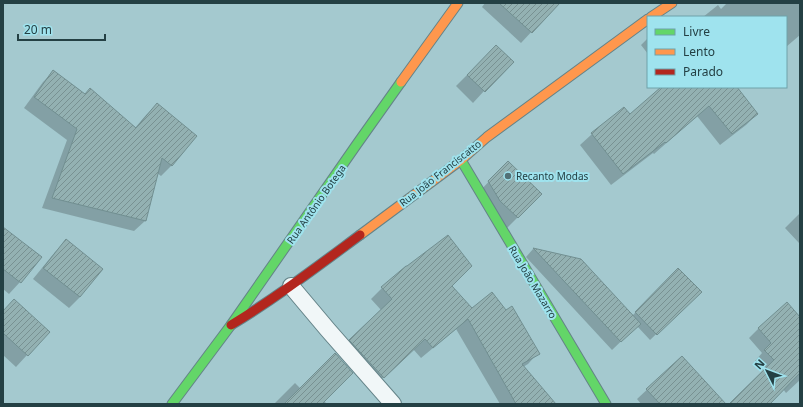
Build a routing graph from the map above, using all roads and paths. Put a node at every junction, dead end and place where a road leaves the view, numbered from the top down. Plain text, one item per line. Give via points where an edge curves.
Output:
1 (458, 3) edge
2 (672, 3) edge
3 (652, 16) edge
4 (647, 20) edge
5 (461, 160) junction
6 (291, 286) junction
7 (231, 325) junction
8 (172, 404) edge
9 (393, 404) edge
10 (606, 404) edge

1 - 7 street, Rua Antônio Botega
2 - 3 street
4 - 5 street, Rua João Franciscatto via 487,137
5 - 6 street, Rua João Franciscatto
5 - 10 street, Rua João Mazarro
6 - 7 street, Rua João Franciscatto
6 - 9 lane
7 - 8 street, Rua Antônio Botega

